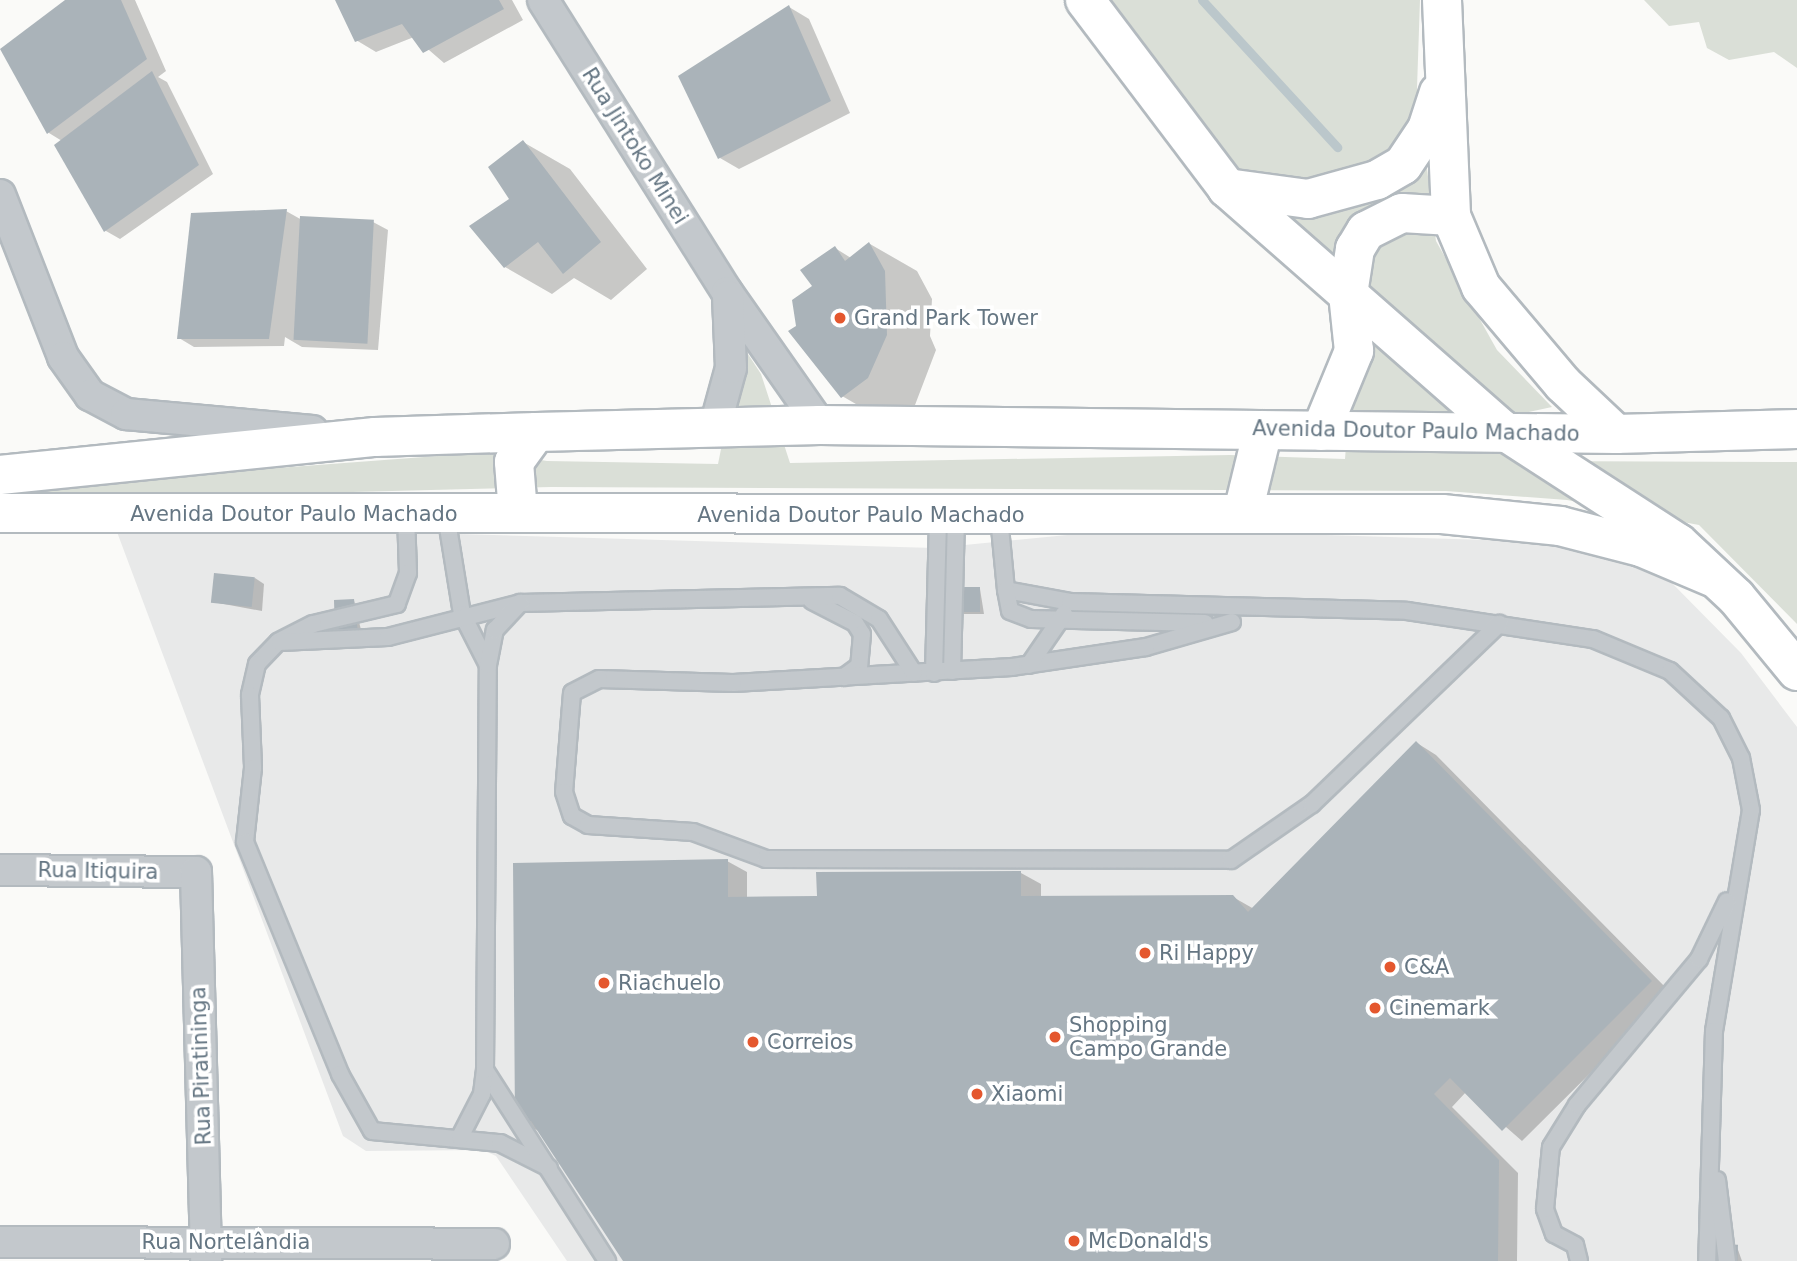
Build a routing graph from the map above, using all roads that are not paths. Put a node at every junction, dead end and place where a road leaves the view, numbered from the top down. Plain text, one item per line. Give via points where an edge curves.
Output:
1 (543, 0) edge
2 (1085, 0) edge
3 (1442, 0) edge
4 (1441, 85) junction
5 (1227, 188) junction
6 (0, 195) edge
7 (1451, 216) junction
8 (727, 292) junction
9 (1348, 294) junction
10 (820, 425) junction
11 (1500, 428) junction
12 (1797, 429) edge
13 (714, 430) junction
14 (1263, 430) junction
15 (1321, 431) junction
16 (536, 432) junction
17 (1616, 434) junction
18 (375, 437) junction
19 (0, 475) edge
20 (1243, 512) junction
21 (0, 513) edge
22 (518, 513) junction
23 (406, 515) junction
24 (446, 515) junction
25 (947, 516) junction
26 (999, 517) junction
27 (1712, 577) junction
28 (1006, 590) junction
29 (813, 601) junction
30 (1070, 602) junction
31 (520, 603) junction
32 (1229, 606) junction
33 (462, 614) junction
34 (1061, 621) junction
35 (1232, 622) junction
36 (1499, 624) junction
37 (278, 642) junction
38 (488, 665) junction
39 (1029, 665) junction
40 (952, 671) junction
41 (1797, 671) edge
42 (914, 673) junction
43 (934, 673) junction
44 (844, 677) junction
45 (1740, 862) junction
46 (0, 870) edge
47 (196, 872) joint
48 (485, 1070) junction
49 (460, 1138) junction
50 (1711, 1150) junction
51 (549, 1168) junction
52 (0, 1242) edge
53 (494, 1244) dead end
54 (206, 1251) edge
55 (607, 1261) edge
56 (1578, 1261) edge
57 (1707, 1261) edge
58 (1727, 1261) edge

1 - 8 street, Rua Jintoko Minei
2 - 5 street
3 - 4 street
4 - 5 street via 1427,129 1403,165 1377,180 1308,199
4 - 7 street
5 - 9 street
6 - 18 street via 63,357 102,404 126,414
7 - 9 street via 1384,216 1355,249
7 - 17 street via 1481,287 1563,384
8 - 10 street, Rua Jintoko Minei
8 - 13 street, Rua Jintoko Minei via 731,368
9 - 11 street
9 - 15 street via 1354,351
10 - 13 street, Avenida Doutor Paulo Machado
10 - 14 street, Avenida Doutor Paulo Machado
11 - 15 street, Avenida Doutor Paulo Machado
11 - 17 street, Avenida Doutor Paulo Machado
11 - 27 street via 1678,543
12 - 17 street, Avenida Doutor Paulo Machado
13 - 16 street, Avenida Doutor Paulo Machado
14 - 15 street, Avenida Doutor Paulo Machado
14 - 20 street
16 - 18 street, Avenida Doutor Paulo Machado
16 - 22 street via 514,462
18 - 19 street, Avenida Doutor Paulo Machado
20 - 26 street, Avenida Doutor Paulo Machado
20 - 27 street, Avenida Doutor Paulo Machado via 1442,514 1560,526 1641,547
21 - 23 street, Avenida Doutor Paulo Machado
22 - 24 street, Avenida Doutor Paulo Machado
22 - 25 street, Avenida Doutor Paulo Machado
23 - 24 street, Avenida Doutor Paulo Machado
23 - 37 lane via 408,573 397,604 313,624
24 - 33 lane
25 - 26 street, Avenida Doutor Paulo Machado
25 - 40 lane
25 - 43 lane
26 - 28 lane
27 - 41 street
28 - 30 lane
28 - 34 lane via 1017,617
29 - 31 lane
29 - 42 lane via 840,596 861,603
29 - 44 lane via 855,623 862,634 859,666
30 - 32 lane
30 - 34 lane
31 - 33 lane
31 - 38 lane via 495,630
32 - 35 lane
32 - 36 lane via 1406,611
33 - 37 lane via 388,638
33 - 38 lane
34 - 35 lane
34 - 39 lane
35 - 39 lane via 1146,648
36 - 44 lane via 1312,804 1231,860 766,859 693,832 588,825 572,816 564,792 572,693 583,685
36 - 45 lane via 1593,639 1670,671 1721,718 1741,758 1751,810
37 - 49 lane via 257,664 250,695 253,768 245,842 359,1115 372,1131 392,1137
38 - 48 lane
39 - 40 lane
40 - 43 lane
42 - 43 lane
42 - 44 lane
45 - 50 lane via 1714,1031
45 - 56 lane via 1721,919 1699,959 1577,1105 1551,1147 1545,1209 1554,1234 1575,1245
46 - 47 street, Rua Itiquira
47 - 54 street, Rua Piratininga
48 - 49 lane via 482,1094
48 - 51 lane via 513,1122
49 - 51 lane via 500,1143
50 - 57 lane
50 - 58 lane
51 - 55 lane
52 - 54 street, Rua Nortelândia
53 - 54 street, Rua Nortelândia

